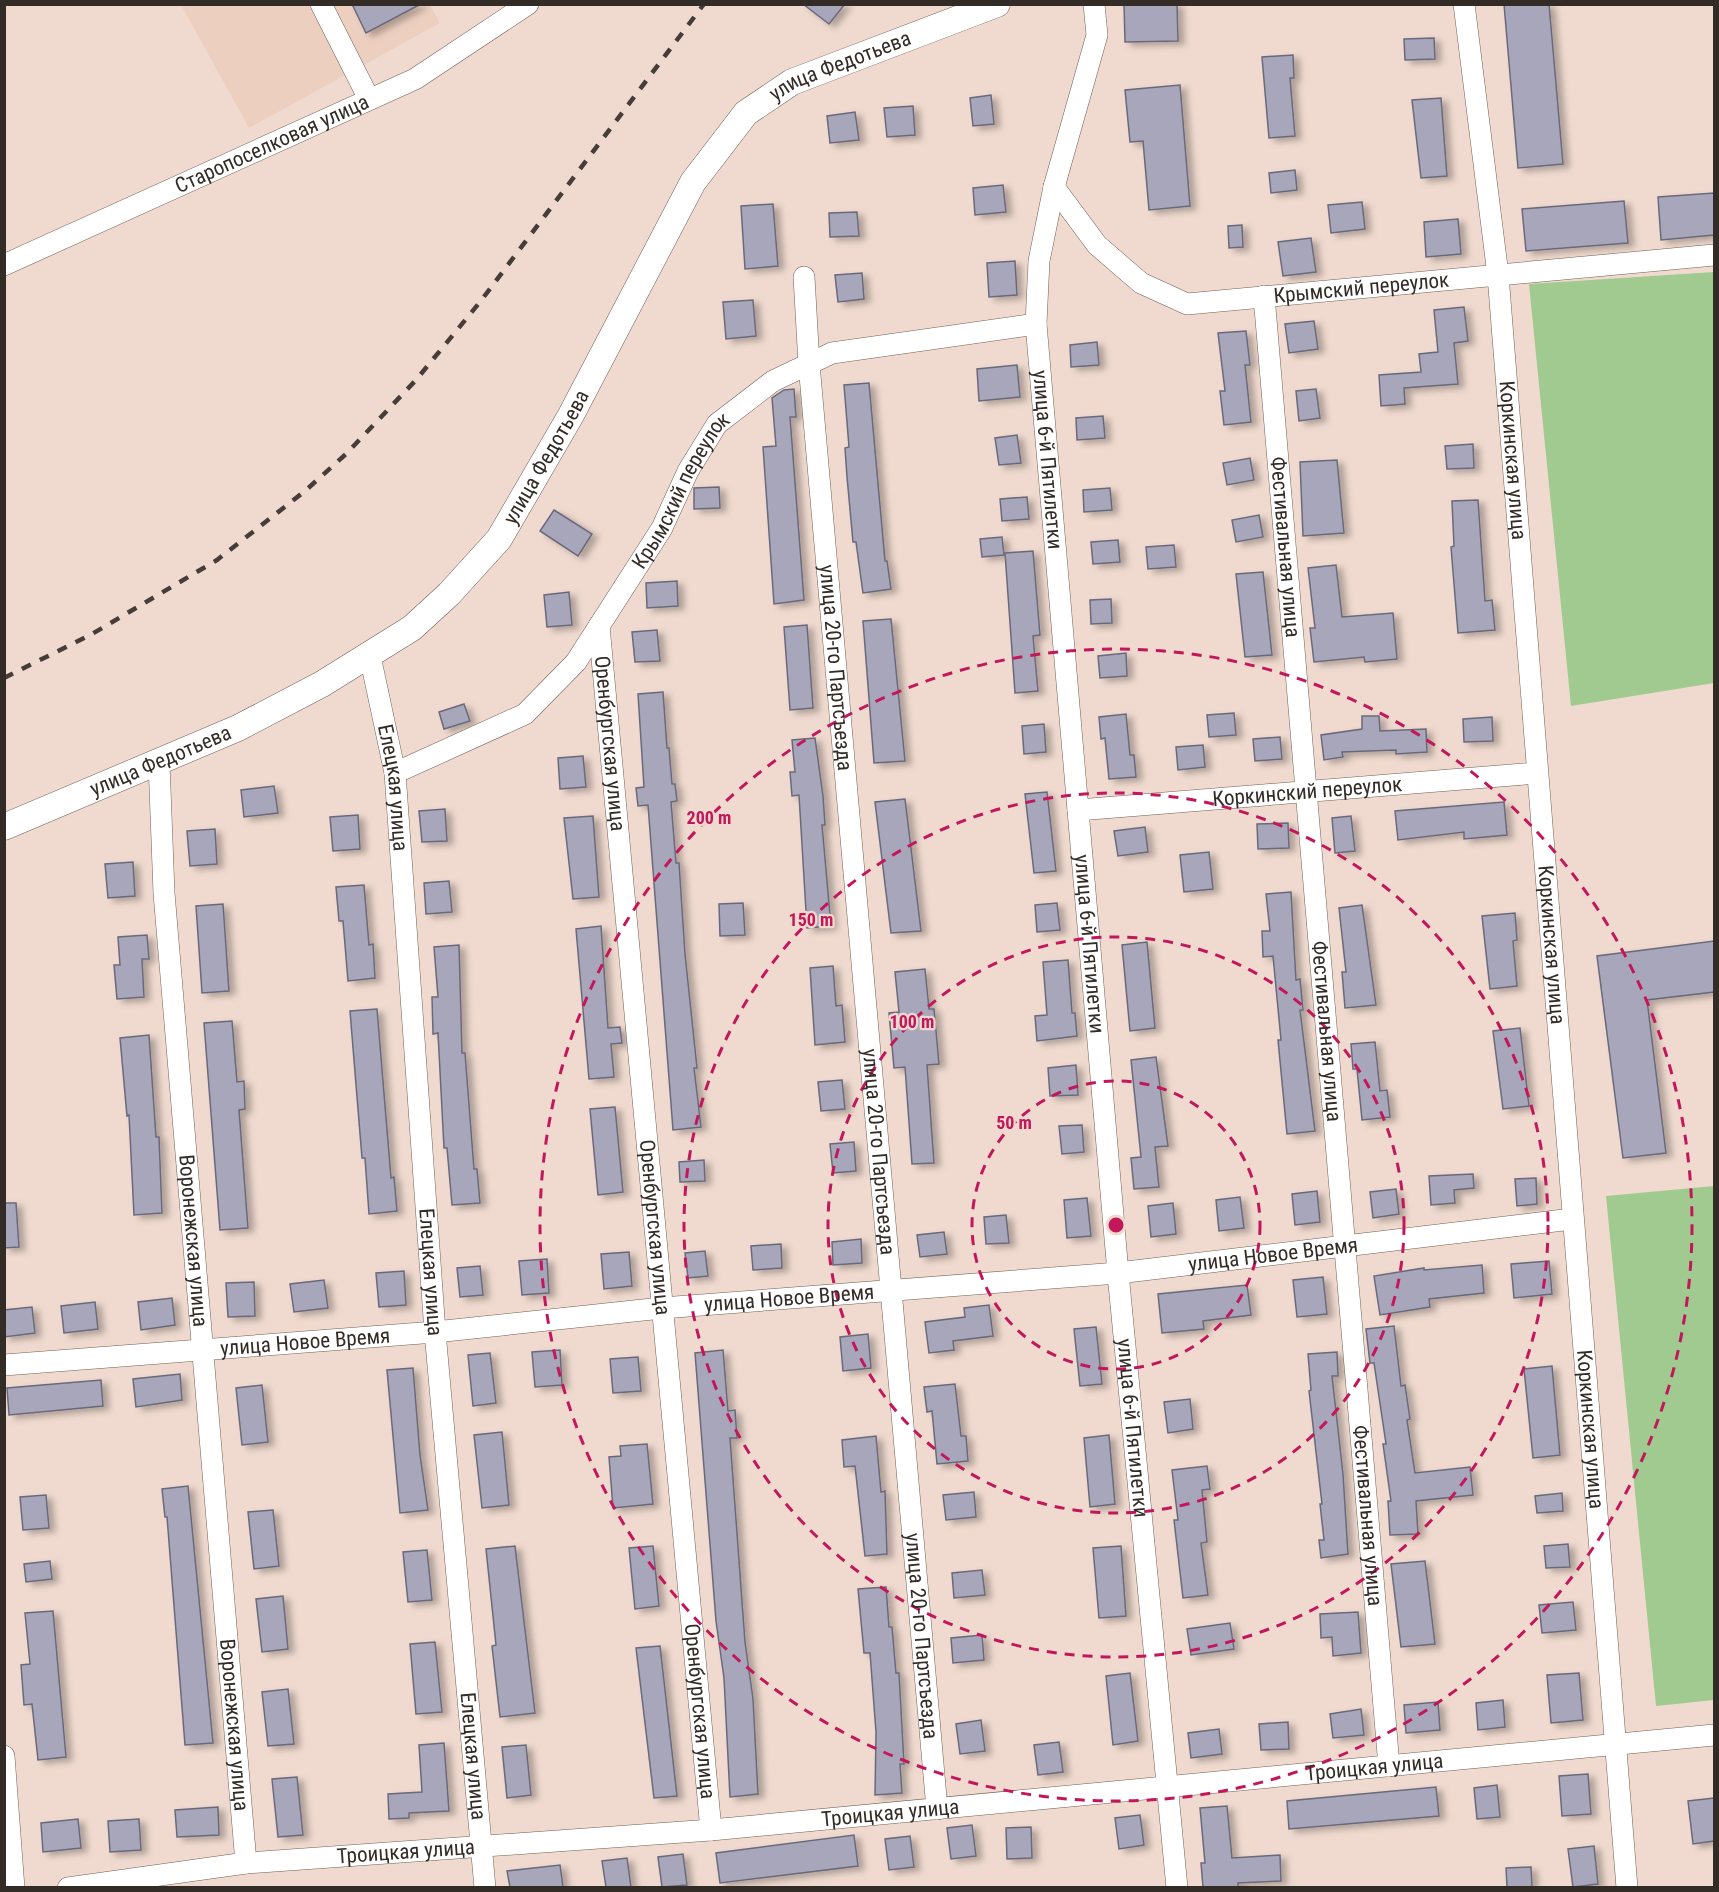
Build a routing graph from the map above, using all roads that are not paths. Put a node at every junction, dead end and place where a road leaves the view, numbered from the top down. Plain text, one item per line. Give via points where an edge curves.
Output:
1 (321, 4) edge
2 (528, 4) edge
3 (998, 4) edge
4 (1094, 4) edge
5 (1464, 4) edge
6 (369, 99) junction
7 (1054, 187) junction
8 (1714, 255) edge
9 (4, 265) edge
10 (1498, 275) junction
11 (804, 277) dead end
12 (1264, 296) junction
13 (1036, 324) junction
14 (809, 364) junction
15 (599, 626) junction
16 (370, 656) junction
17 (159, 762) junction
18 (395, 773) junction
19 (1537, 773) junction
20 (1305, 791) junction
21 (1078, 810) junction
22 (4, 827) edge
23 (1572, 1219) junction
24 (1345, 1246) junction
25 (1118, 1273) junction
26 (889, 1290) junction
27 (662, 1308) junction
28 (435, 1332) junction
29 (202, 1351) junction
30 (4, 1365) edge
31 (1714, 1735) edge
32 (1614, 1745) junction
33 (4, 1756) edge
34 (1389, 1766) junction
35 (1168, 1787) junction
36 (937, 1809) junction
37 (711, 1830) junction
38 (483, 1845) junction
39 (246, 1863) junction
40 (14, 1887) edge
41 (68, 1887) edge
42 (485, 1887) edge
43 (1177, 1887) edge
44 (1627, 1887) edge

1 - 6 street
2 - 6 street, Старопоселковая улица via 415,79
3 - 16 main road, улица Федотьева via 792,82 746,113 693,182 571,416 498,539 442,601 412,628
4 - 7 street, улица 6-й Пятилетки via 1097,35
5 - 10 street, Коркинская улица
6 - 9 street, Старопоселковая улица
7 - 12 street, Крымский переулок via 1097,245 1141,283 1187,304
7 - 13 street, улица 6-й Пятилетки via 1039,261
8 - 10 street, Крымский переулок
10 - 12 street, Крымский переулок
10 - 19 street, Коркинская улица
11 - 14 street, улица 20-го Партсъезда
12 - 20 street, Фестивальная улица
13 - 14 street, Крымский переулок via 832,353
13 - 21 street, улица 6-й Пятилетки
14 - 15 street, Крымский переулок via 773,381 717,424 688,471 662,528
14 - 26 street, улица 20-го Партсъезда
15 - 18 street, Крымский переулок via 576,662 525,714
15 - 27 street, Оренбургская улица
16 - 17 main road, улица Федотьева via 238,728
16 - 18 street, Елецкая улица
17 - 22 main road, улица Федотьева
17 - 29 street, Воронежская улица via 164,893
18 - 28 street, Елецкая улица
19 - 20 street, Коркинский переулок
19 - 23 street, Коркинская улица
20 - 21 street, Коркинский переулок
20 - 24 street, Фестивальная улица
21 - 25 street, улица 6-й Пятилетки
23 - 24 street, улица Новое Время
23 - 32 street, Коркинская улица
24 - 25 street, улица Новое Время
24 - 34 street, Фестивальная улица
25 - 26 street, улица Новое Время
25 - 35 street, улица 6-й Пятилетки
26 - 27 street, улица Новое Время
26 - 36 street, улица 20-го Партсъезда
27 - 28 street, улица Новое Время
27 - 37 street, Оренбургская улица
28 - 29 street, улица Новое Время
28 - 38 street, Елецкая улица
29 - 30 street, улица Новое Время
29 - 39 street, Воронежская улица
31 - 32 street, Троицкая улица
32 - 34 street, Троицкая улица
32 - 44 street, Коркинская улица
33 - 40 street
34 - 35 street, Троицкая улица
35 - 36 street, Троицкая улица
35 - 43 street, улица 6-й Пятилетки
36 - 37 street, Троицкая улица
37 - 38 street, Троицкая улица
38 - 39 street, Троицкая улица
38 - 42 street, Елецкая улица
39 - 41 street, Троицкая улица

